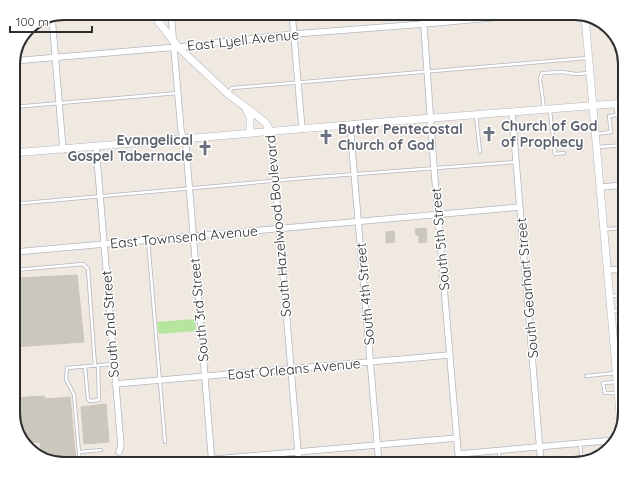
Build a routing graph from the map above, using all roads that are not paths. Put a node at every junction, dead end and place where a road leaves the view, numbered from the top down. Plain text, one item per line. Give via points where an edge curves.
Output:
1 (157, 20) edge
2 (173, 20) edge
3 (293, 20) edge
4 (424, 20) edge
5 (468, 20) edge
6 (52, 22) edge
7 (586, 22) edge
8 (424, 24) junction
9 (294, 34) junction
10 (176, 45) junction
11 (56, 57) junction
12 (589, 58) junction
13 (20, 60) edge
14 (427, 71) junction
15 (591, 73) junction
16 (298, 83) junction
17 (178, 93) junction
18 (228, 94) junction
19 (59, 102) junction
20 (615, 104) junction
21 (618, 104) edge
22 (593, 105) junction
23 (20, 106) edge
24 (246, 108) junction
25 (546, 109) junction
26 (512, 112) junction
27 (476, 115) junction
28 (430, 118) junction
29 (350, 124) junction
30 (302, 129) junction
31 (271, 132) junction
32 (250, 133) junction
33 (596, 134) junction
34 (184, 139) junction
35 (618, 146) edge
36 (96, 147) junction
37 (597, 147) junction
38 (63, 150) junction
39 (480, 152) dead end
40 (20, 153) edge
41 (564, 153) dead end
42 (516, 162) junction
43 (434, 168) junction
44 (354, 175) junction
45 (275, 182) junction
46 (618, 186) edge
47 (601, 187) junction
48 (189, 189) junction
49 (100, 197) junction
50 (20, 203) edge
51 (520, 207) junction
52 (438, 215) junction
53 (358, 222) junction
54 (618, 228) edge
55 (279, 229) junction
56 (605, 229) junction
57 (193, 236) junction
58 (148, 240) junction
59 (104, 244) junction
60 (20, 254) edge
61 (618, 269) edge
62 (20, 270) edge
63 (608, 270) junction
64 (611, 296) junction
65 (618, 296) edge
66 (612, 311) junction
67 (618, 311) edge
68 (615, 352) joint
69 (449, 356) junction
70 (370, 362) junction
71 (114, 364) junction
72 (96, 366) junction
73 (85, 367) junction
74 (291, 369) junction
75 (617, 373) junction
76 (205, 376) junction
77 (586, 376) dead end
78 (160, 380) junction
79 (617, 382) junction
80 (115, 384) junction
81 (618, 393) joint
82 (457, 438) junction
83 (608, 441) edge
84 (165, 442) dead end
85 (580, 444) junction
86 (377, 445) junction
87 (540, 447) junction
88 (101, 450) dead end
89 (499, 451) junction
90 (79, 452) junction
91 (119, 452) dead end
92 (298, 452) junction
93 (458, 454) junction
94 (581, 456) edge
95 (79, 457) edge
96 (212, 457) edge
97 (250, 457) edge
98 (298, 457) edge
99 (378, 457) edge
100 (458, 457) edge
101 (499, 457) edge
102 (541, 457) edge

1 - 10 street, South Hazelwood Boulevard
2 - 10 street, South 3rd Street
3 - 9 street
4 - 8 street, South 5th Street
5 - 8 street, East Lyell Avenue
6 - 11 street
7 - 12 street
8 - 9 street, East Lyell Avenue
8 - 14 street, South 5th Street
9 - 10 street, East Lyell Avenue
9 - 16 street
10 - 11 street, East Lyell Avenue
10 - 17 street, South 3rd Street
10 - 18 street, South Hazelwood Boulevard
11 - 13 street, East Lyell Avenue
11 - 19 street
12 - 14 lane
12 - 15 street
14 - 16 lane
14 - 28 street, South 5th Street
15 - 22 street
15 - 25 lane via 542,73 540,79
16 - 18 lane via 232,88
16 - 30 street
17 - 19 lane
17 - 34 street, South 3rd Street
18 - 24 street, South Hazelwood Boulevard
19 - 23 lane
19 - 38 street
20 - 21 street
20 - 22 street
20 - 33 lane via 617,115 609,116 611,132
22 - 25 street
22 - 33 street
24 - 31 street, South Hazelwood Boulevard via 265,122
24 - 32 street via 250,117
25 - 26 street
25 - 41 lane via 555,154
26 - 27 street
26 - 42 street, South Gearhart Street
27 - 28 street
27 - 39 lane
28 - 29 street
28 - 43 street, South 5th Street
29 - 30 street
29 - 44 street, South 4th Street
30 - 31 street
31 - 32 street
31 - 45 street, South Hazelwood Boulevard
32 - 34 street
33 - 37 street
34 - 36 street
34 - 48 street, South 3rd Street
35 - 37 lane
36 - 38 street
36 - 49 street, South 2nd Street
37 - 47 street
38 - 40 street
42 - 43 lane
42 - 51 street, South Gearhart Street
43 - 44 lane
43 - 52 street, South 5th Street
44 - 45 lane
44 - 53 street, South 4th Street
45 - 48 lane
45 - 55 street, South Hazelwood Boulevard
46 - 47 street
47 - 56 street
48 - 49 lane
48 - 57 street, South 3rd Street
49 - 50 lane
49 - 59 street, South 2nd Street
51 - 52 street, East Townsend Avenue
51 - 87 street, South Gearhart Street
52 - 53 street, East Townsend Avenue
52 - 69 street, South 5th Street
53 - 55 street, East Townsend Avenue
53 - 70 street, South 4th Street
54 - 56 lane
55 - 57 street, East Townsend Avenue
55 - 74 street, South Hazelwood Boulevard
56 - 63 street
57 - 58 street, East Townsend Avenue
57 - 76 street, South 3rd Street
58 - 59 street, East Townsend Avenue
58 - 78 lane
59 - 60 street, East Townsend Avenue
59 - 71 street, South 2nd Street
61 - 63 street
62 - 72 lane via 83,264 88,269
63 - 64 street
64 - 65 lane
64 - 66 street
66 - 67 lane
66 - 68 street
68 - 75 street
69 - 70 street, East Orleans Avenue
69 - 82 street, South 5th Street
70 - 74 street, East Orleans Avenue
70 - 86 street, South 4th Street
71 - 72 lane
71 - 80 street, South 2nd Street
72 - 73 lane
72 - 73 lane via 100,400 90,401
73 - 90 lane via 66,369 66,379 74,395
74 - 76 street, East Orleans Avenue
74 - 92 street, South Hazelwood Boulevard
75 - 77 lane
75 - 79 street
76 - 78 street, East Orleans Avenue
76 - 96 street, South 3rd Street
78 - 80 street, East Orleans Avenue
78 - 84 lane
79 - 81 street
79 - 81 lane via 603,383 605,393
80 - 91 street, South 2nd Street via 121,446
82 - 86 street
82 - 93 street, South 5th Street
83 - 85 street
85 - 87 street
85 - 94 lane
86 - 92 street
86 - 99 street, South 4th Street
87 - 89 street
87 - 102 street, South Gearhart Street
88 - 90 lane
89 - 93 street
89 - 101 lane
90 - 95 lane
92 - 97 street
92 - 98 street, South Hazelwood Boulevard
93 - 100 street, South 5th Street

